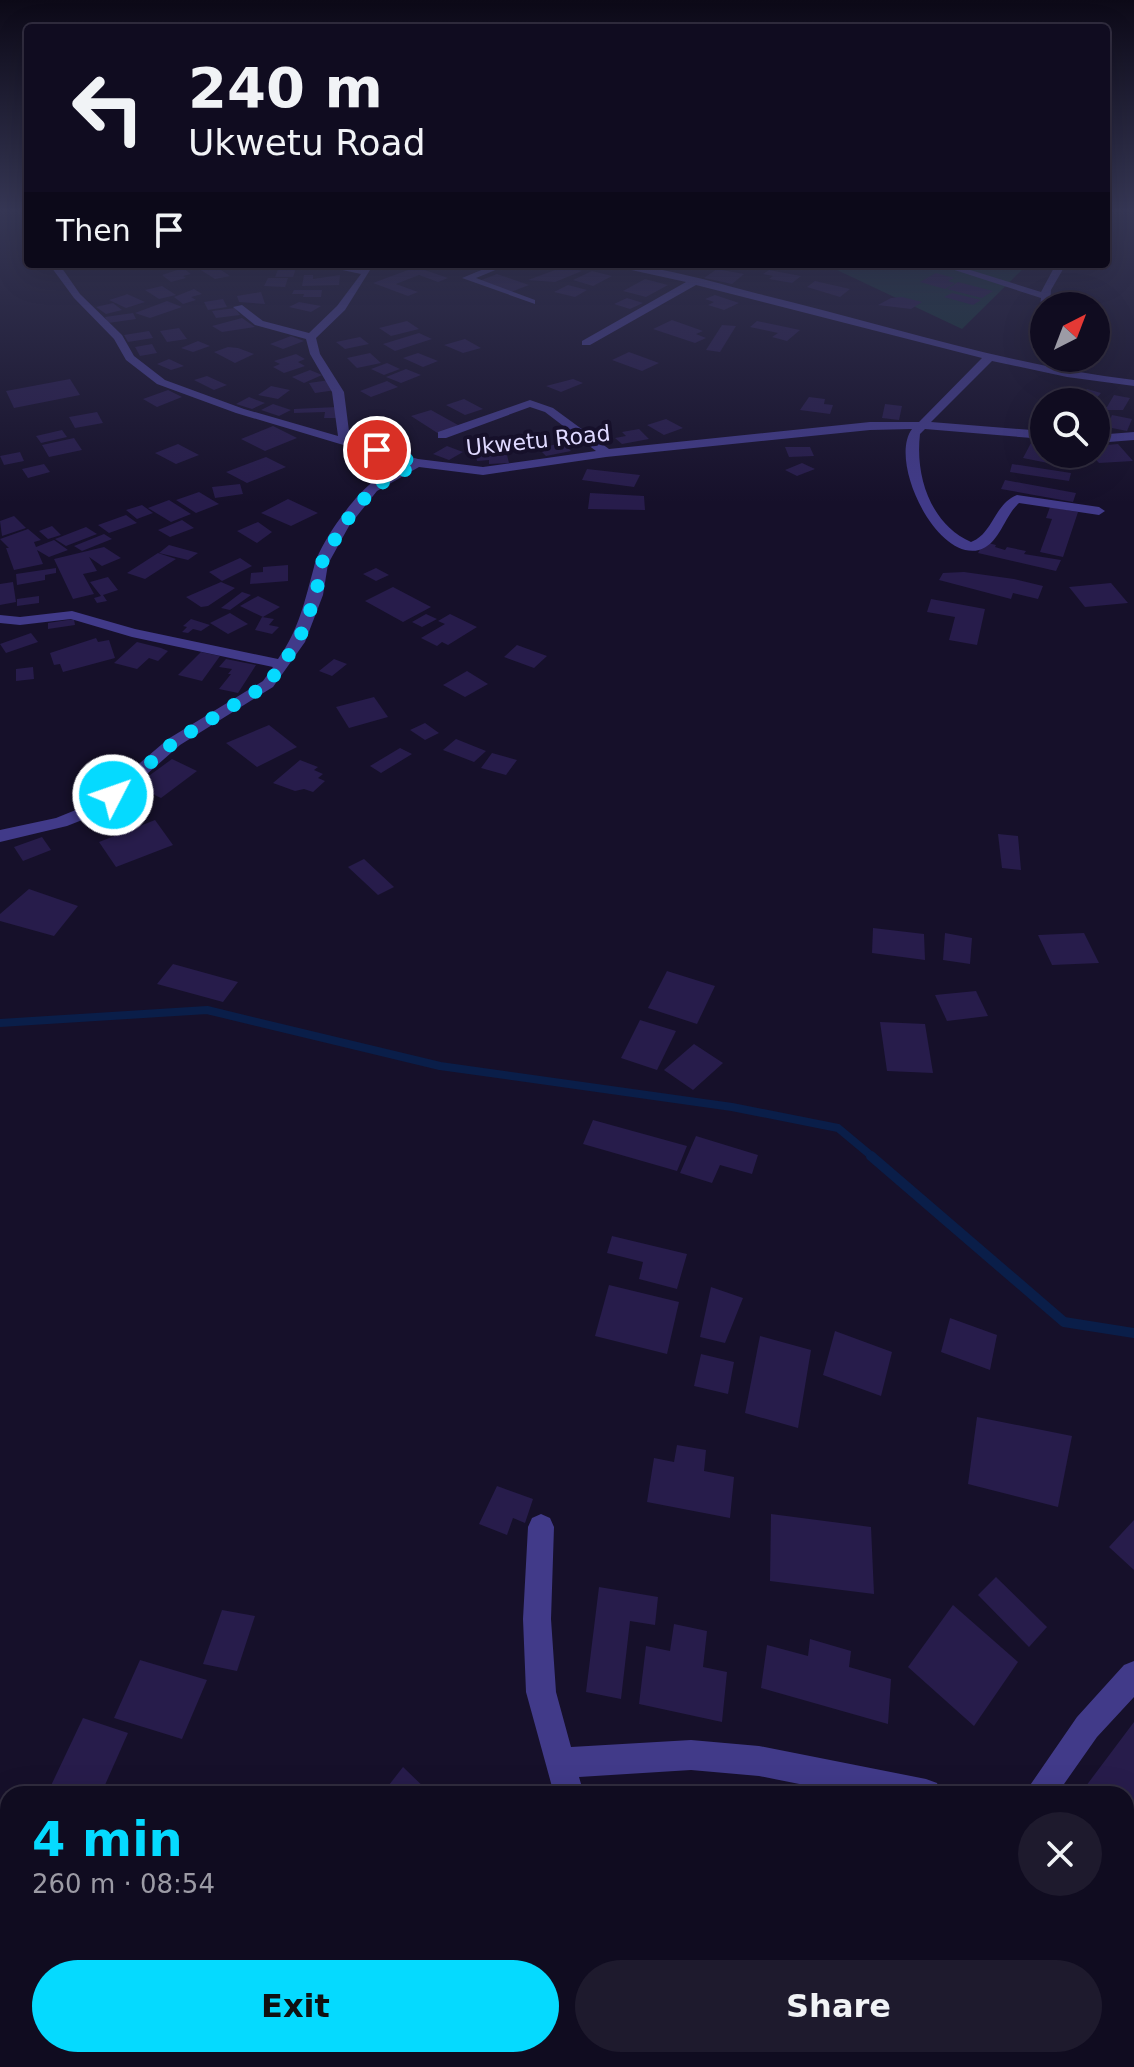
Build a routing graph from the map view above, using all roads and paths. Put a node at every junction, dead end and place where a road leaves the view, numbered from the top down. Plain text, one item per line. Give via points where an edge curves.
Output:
1 (89, 309) edge
2 (241, 309) edge
3 (339, 309) edge
4 (646, 309) edge
5 (804, 309) edge
6 (311, 337) junction
7 (586, 343) dead end
8 (989, 358) junction
9 (1059, 373) joint
10 (1134, 383) edge
11 (922, 425) junction
12 (1030, 434) edge
13 (442, 435) dead end
14 (1134, 436) edge
15 (1110, 438) edge
16 (344, 439) junction
17 (606, 453) junction
18 (417, 463) junction
19 (1099, 511) dead end
20 (0, 619) edge
21 (282, 664) junction
22 (0, 836) edge
23 (541, 1527) dead end
24 (1134, 1675) edge
25 (560, 1763) junction
26 (567, 1786) edge
27 (886, 1786) edge
28 (1045, 1786) edge

1 - 16 street, Ukwetu Road via 147,374 215,403
2 - 6 street via 259,323
3 - 6 street
4 - 7 street
5 - 8 street
6 - 16 street via 338,392
8 - 9 street
8 - 11 street
9 - 10 street
11 - 12 street, Ukwetu Road
11 - 17 street, Ukwetu Road via 779,433
11 - 19 street via 911,447 918,490 958,544 978,546 1017,499
13 - 17 street via 530,403 549,410
14 - 15 street
16 - 18 street, Ukwetu Road
17 - 18 street, Ukwetu Road via 483,471
18 - 21 street via 373,488 343,525 321,564 298,642
20 - 21 street via 72,615
21 - 22 street via 253,697 174,742 99,807
23 - 25 street via 537,1651 541,1692
24 - 28 street via 1087,1727
25 - 26 street
25 - 27 street via 691,1755 759,1761

